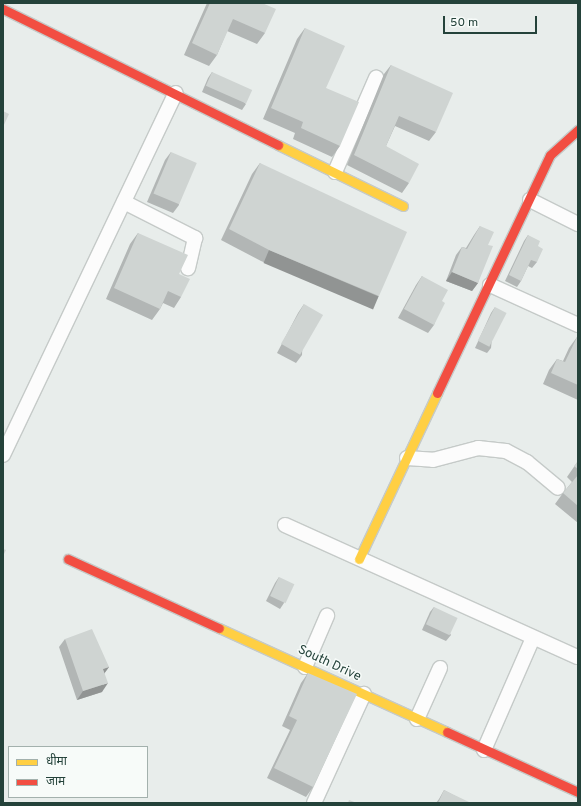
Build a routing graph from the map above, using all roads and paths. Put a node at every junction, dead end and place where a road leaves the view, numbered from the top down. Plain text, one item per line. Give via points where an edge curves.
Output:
1 (3, 9) edge
2 (376, 78) dead end
3 (176, 93) junction
4 (578, 130) edge
5 (335, 172) junction
6 (530, 200) junction
7 (124, 202) junction
8 (403, 206) dead end
9 (578, 224) edge
10 (188, 268) edge
11 (490, 285) junction
12 (578, 325) edge
13 (3, 455) edge
14 (407, 458) junction
15 (558, 488) dead end
16 (285, 525) dead end
17 (359, 559) junction
18 (68, 560) dead end
19 (327, 616) dead end
20 (533, 638) junction
21 (578, 657) edge
22 (305, 667) junction
23 (440, 668) dead end
24 (364, 694) junction
25 (417, 719) junction
26 (484, 750) junction
27 (578, 792) edge
28 (314, 803) edge

1 - 3 street
2 - 5 street
3 - 5 street
3 - 7 street
4 - 6 street via 550,155
5 - 8 street
6 - 9 street
6 - 11 street
7 - 10 street via 195,238
7 - 13 street
11 - 12 street
11 - 14 street
14 - 15 street via 433,460 478,448 506,451 527,462
14 - 17 street
16 - 17 street
17 - 20 street
18 - 22 street, South Drive
19 - 22 street
20 - 21 street
20 - 26 street
22 - 24 street, South Drive
23 - 25 street
24 - 25 street, South Drive
24 - 28 street
25 - 26 street, South Drive
26 - 27 street, South Drive

